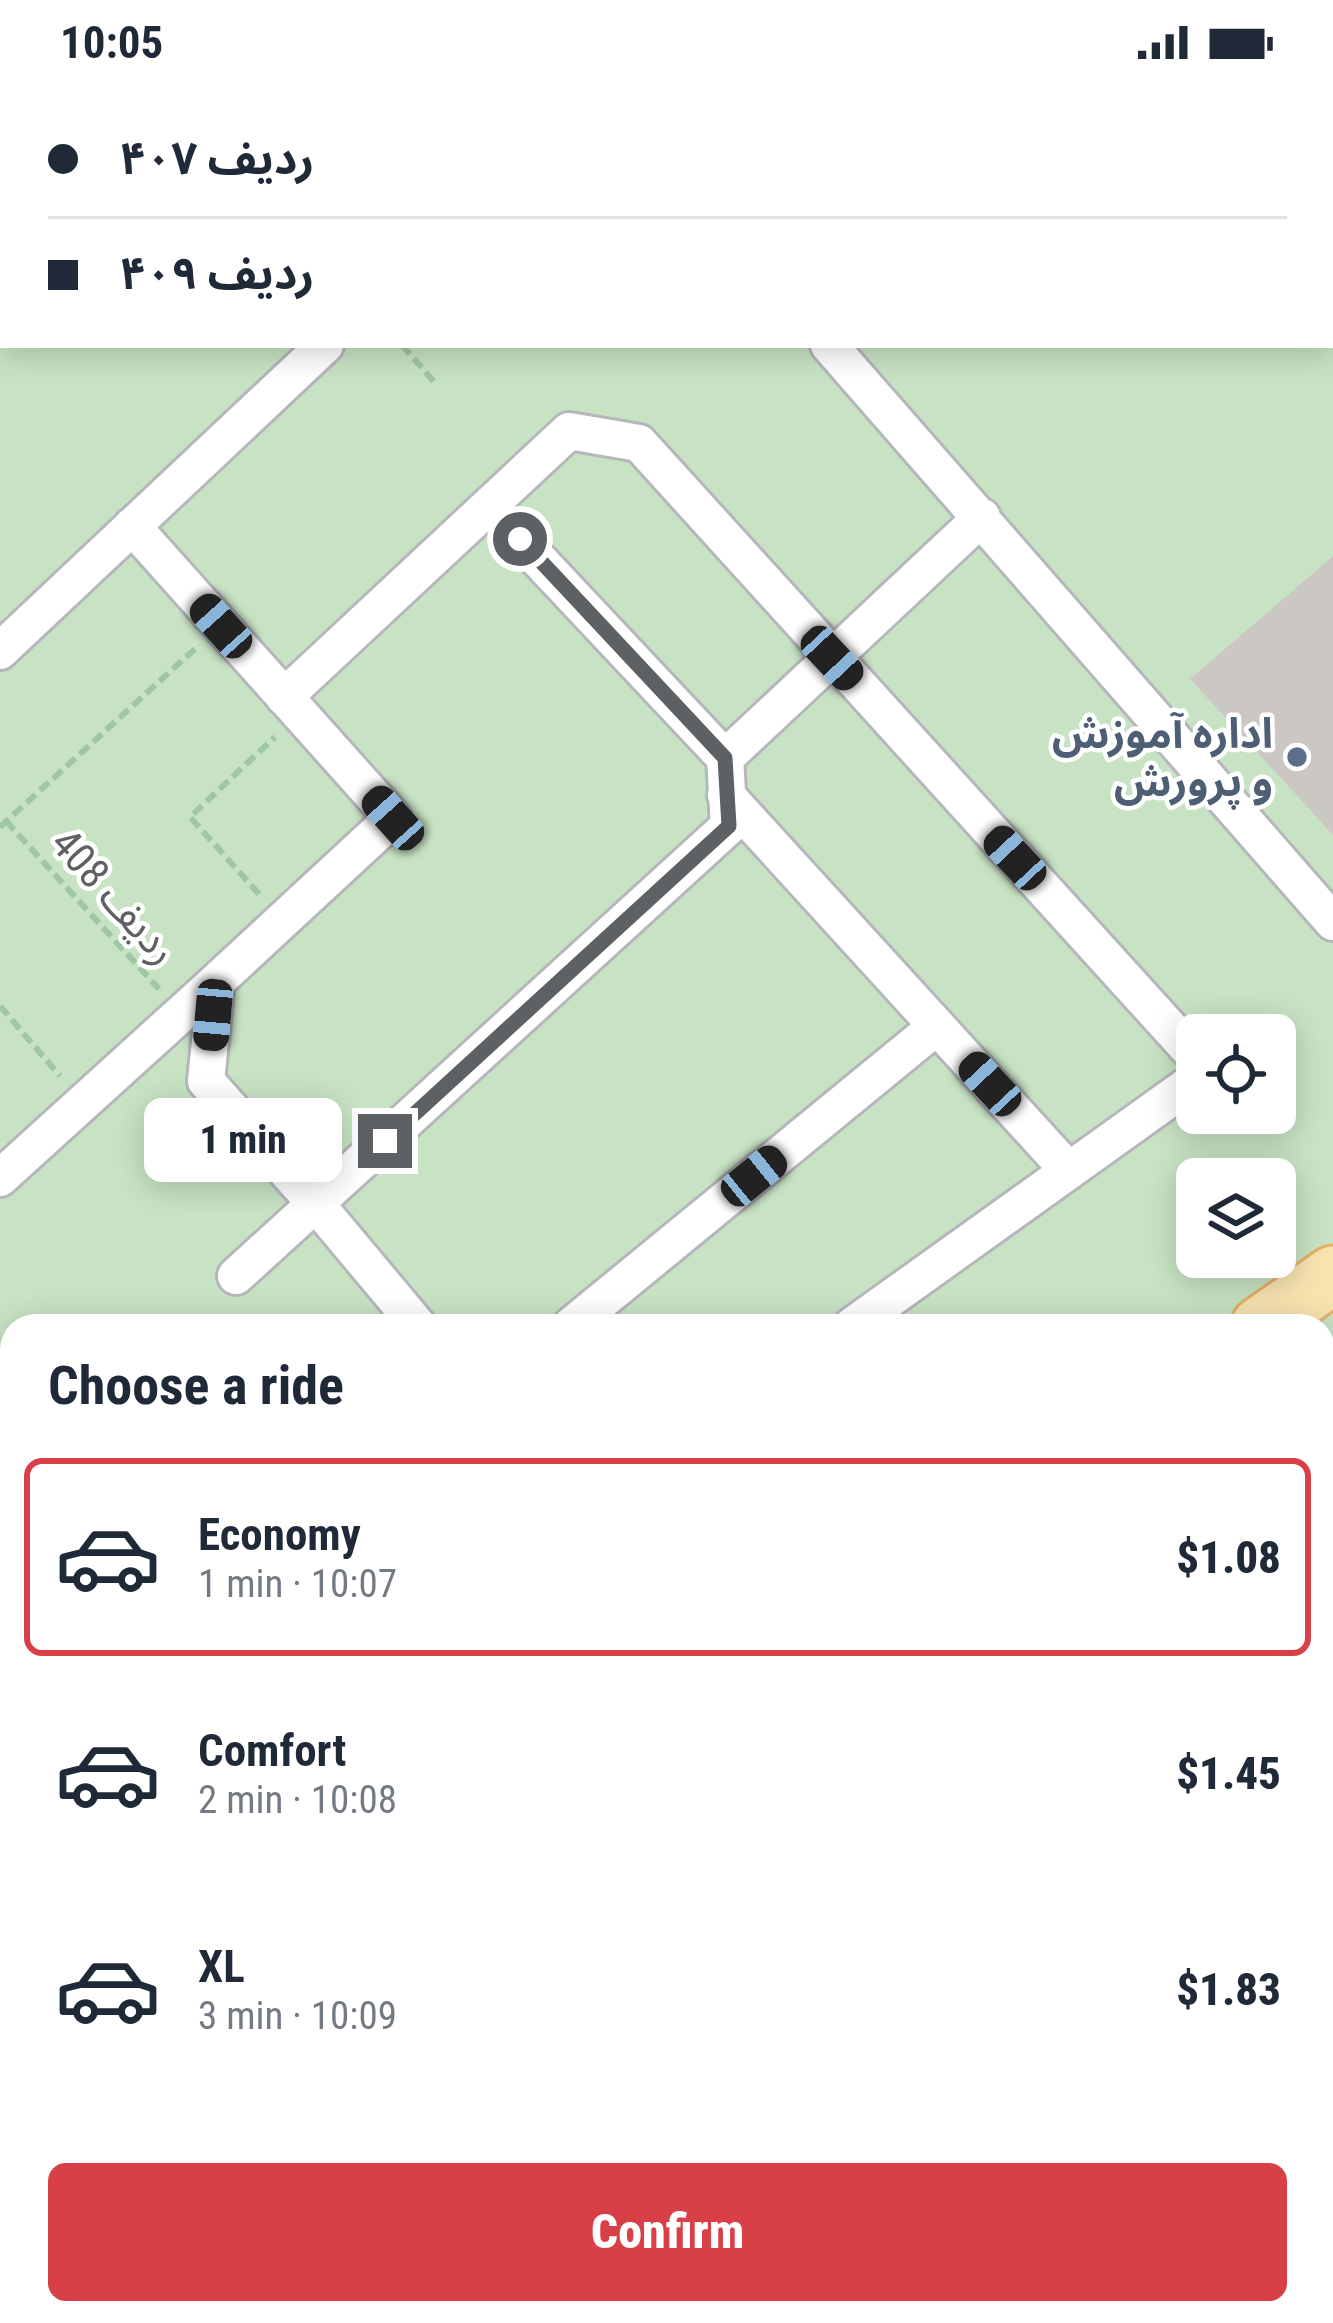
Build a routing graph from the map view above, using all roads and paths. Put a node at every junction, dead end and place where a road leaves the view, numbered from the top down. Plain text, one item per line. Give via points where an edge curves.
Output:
1 (323, 348) edge
2 (405, 348) edge
3 (832, 348) edge
4 (436, 384) dead end
5 (490, 508) junction
6 (982, 517) junction
7 (132, 526) junction
8 (221, 626) junction
9 (0, 651) edge
10 (832, 658) junction
11 (292, 705) junction
12 (725, 777) junction
13 (3, 824) edge
14 (281, 920) junction
15 (1333, 922) edge
16 (216, 982) junction
17 (0, 1006) edge
18 (181, 1014) junction
19 (937, 1026) junction
20 (1176, 1035) edge
21 (1176, 1094) edge
22 (83, 1102) junction
23 (1069, 1171) junction
24 (0, 1178) edge
25 (316, 1204) junction
26 (1333, 1275) edge
27 (236, 1276) dead end
28 (408, 1314) edge
29 (586, 1314) edge
30 (868, 1314) edge
31 (1277, 1314) edge

1 - 7 street
2 - 4 path
3 - 6 street
5 - 10 street via 569,431 639,443
5 - 11 street
5 - 12 street
6 - 10 street
6 - 15 street
7 - 8 street
7 - 9 street
8 - 11 street
8 - 13 path, ردیف 408
10 - 12 street
10 - 20 street
11 - 14 path via 190,817
11 - 14 street via 393,818
12 - 19 street
12 - 25 street via 729,826
13 - 18 path, ردیف 408
14 - 16 street
16 - 18 street
16 - 25 street via 206,1081
17 - 22 path
18 - 22 street
19 - 23 street
19 - 29 street
21 - 23 street
22 - 24 street
23 - 30 street
25 - 27 street
25 - 28 street
26 - 31 main road

